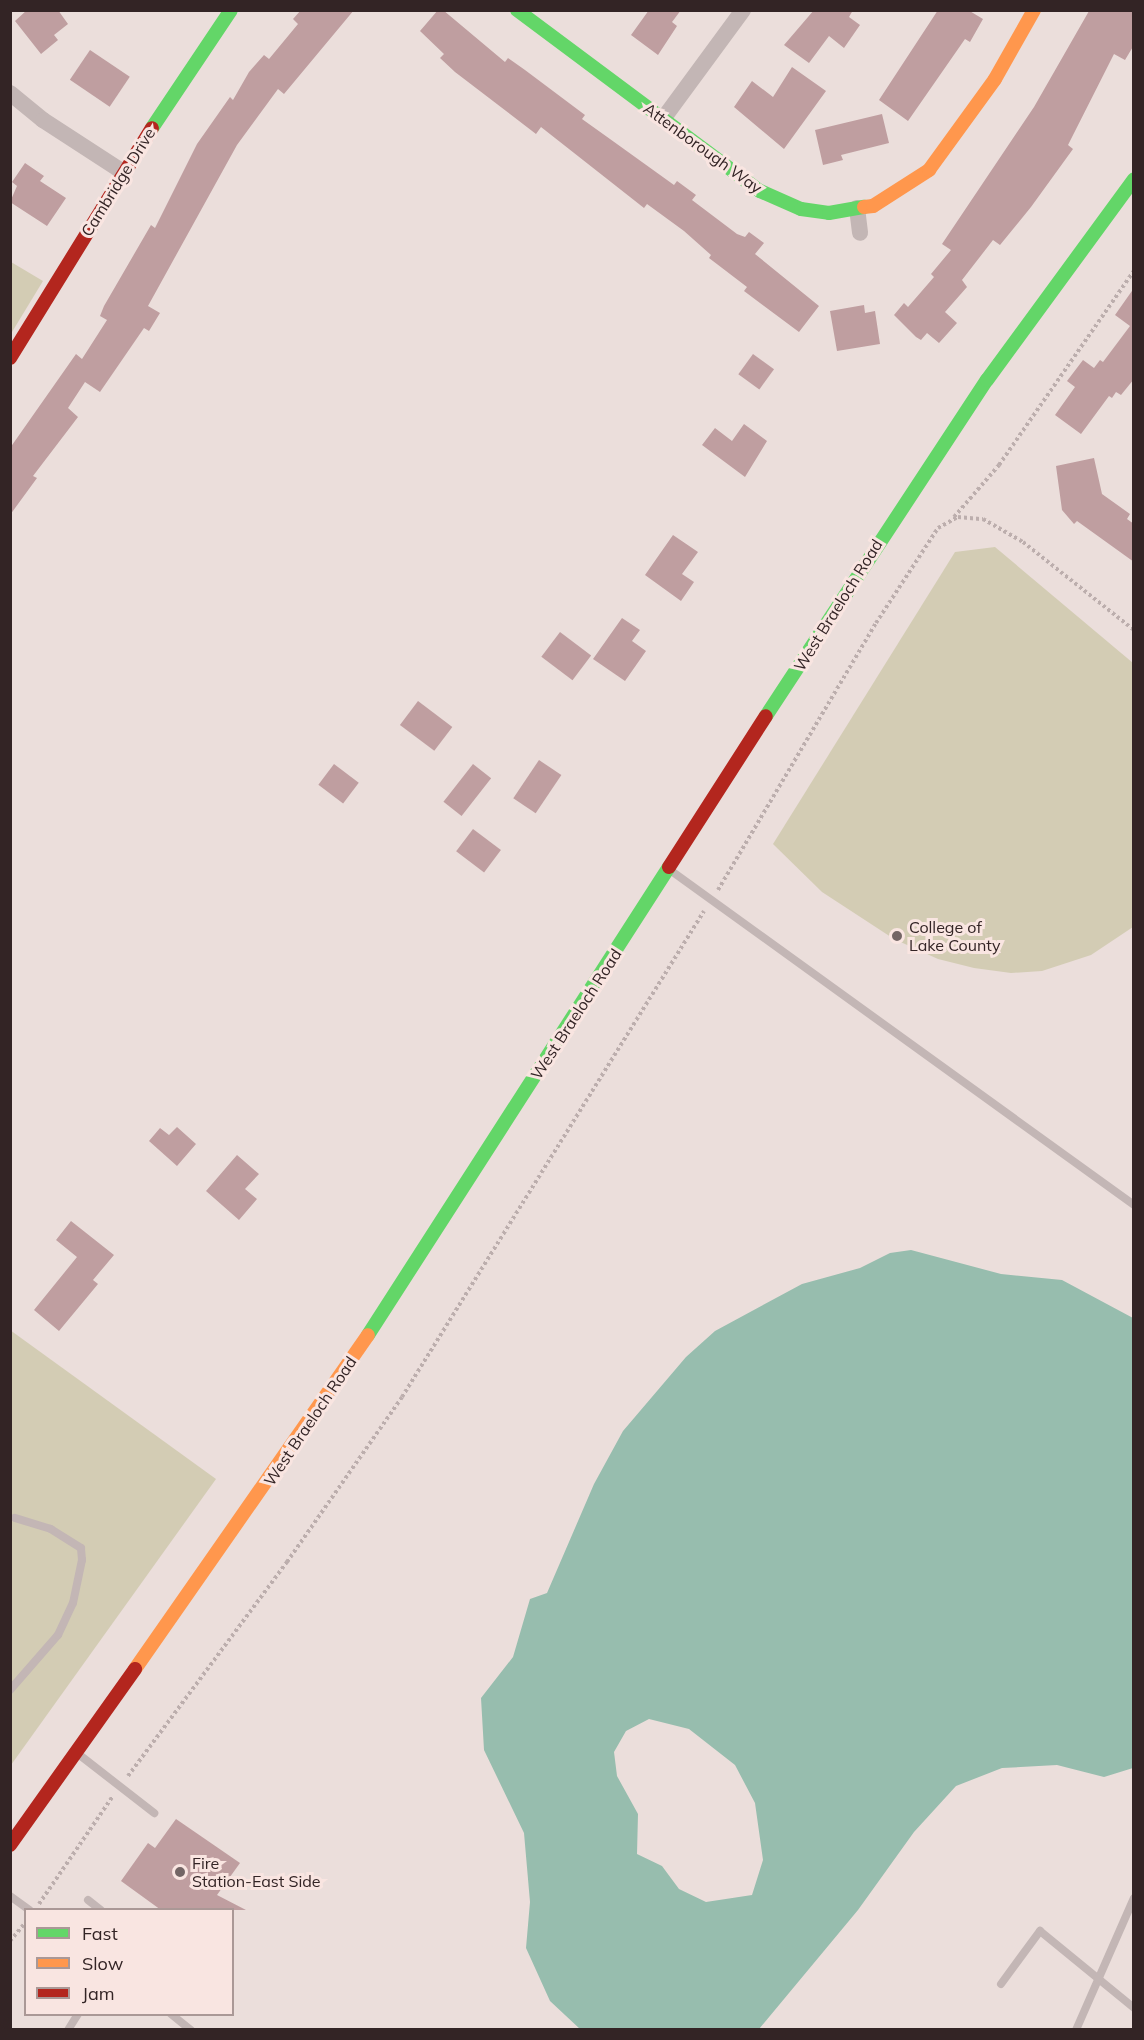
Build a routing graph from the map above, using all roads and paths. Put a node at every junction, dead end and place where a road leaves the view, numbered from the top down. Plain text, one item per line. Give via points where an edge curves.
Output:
1 (231, 10) edge
2 (517, 10) edge
3 (743, 10) edge
4 (1034, 10) edge
5 (10, 93) edge
6 (663, 119) junction
7 (123, 172) junction
8 (1134, 178) edge
9 (857, 208) junction
10 (860, 233) dead end
11 (1134, 271) edge
12 (10, 358) edge
13 (952, 520) junction
14 (1134, 630) edge
15 (670, 870) junction
16 (712, 900) junction
17 (1134, 1205) edge
18 (15, 1518) dead end
19 (10, 1690) edge
20 (76, 1752) junction
21 (120, 1786) junction
22 (154, 1813) dead end
23 (10, 1845) edge
24 (10, 1896) edge
25 (1134, 1898) edge
26 (88, 1900) dead end
27 (26, 1908) edge
28 (36, 1908) edge
29 (98, 1908) edge
30 (24, 1924) edge
31 (10, 1941) edge
32 (1099, 1977) junction
33 (1001, 1984) dead end
34 (1134, 2008) edge
35 (77, 2016) edge
36 (174, 2016) edge
37 (68, 2030) edge
38 (191, 2030) edge
39 (1076, 2030) edge

1 - 7 street, Cambridge Drive
2 - 6 street, Attenborough Way
3 - 6 street
4 - 9 street, Attenborough Way via 995,79 928,170 901,192 873,206
5 - 7 street via 43,120
6 - 9 street, Attenborough Way via 760,191 801,209 829,213
7 - 12 street, Cambridge Drive
8 - 15 street, West Braeloch Road via 987,380 882,536
9 - 10 street
11 - 13 path via 999,465
13 - 14 path via 983,519 1023,542
13 - 16 path via 938,528 876,623
15 - 16 lane
15 - 20 street, West Braeloch Road via 388,1306
16 - 17 lane
16 - 21 path via 402,1397 287,1562
18 - 19 lane via 51,1529 81,1548 82,1560 73,1603 57,1635
20 - 21 lane
20 - 23 street, West Braeloch Road
21 - 22 lane
21 - 28 path
24 - 27 lane
25 - 32 lane
26 - 29 lane
30 - 31 path
32 - 33 lane via 1040,1931
32 - 34 lane
32 - 39 lane
35 - 37 lane
36 - 38 lane

